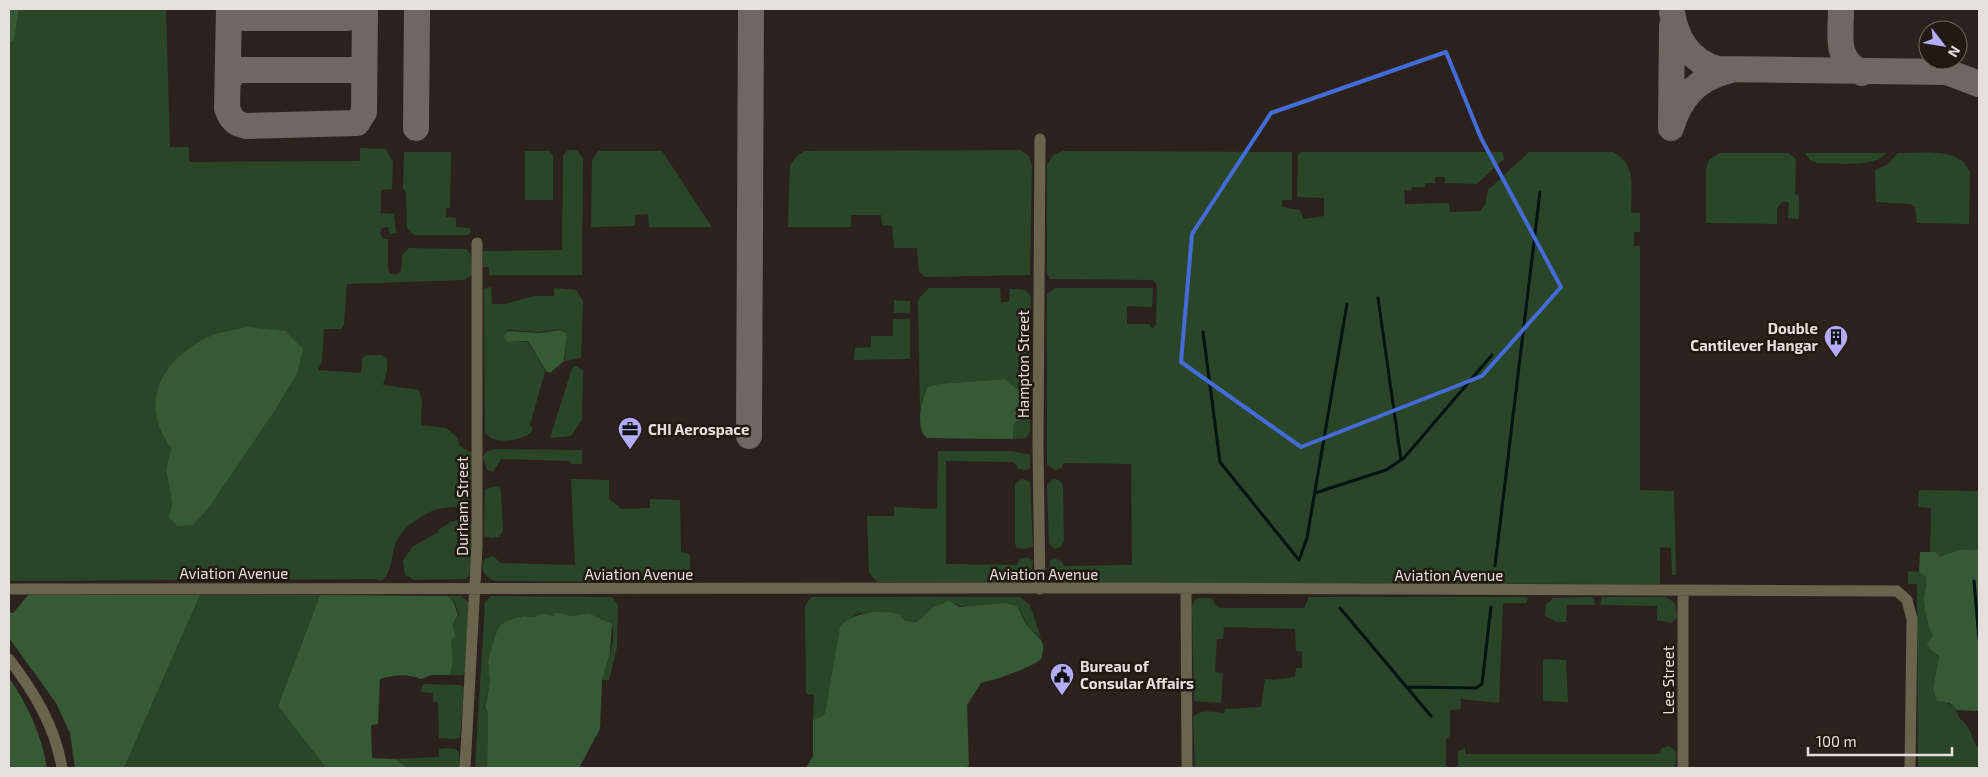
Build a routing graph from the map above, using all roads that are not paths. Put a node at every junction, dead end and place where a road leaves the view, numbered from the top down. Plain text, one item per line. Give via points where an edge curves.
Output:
1 (1040, 139) dead end
2 (477, 243) dead end
3 (9, 589) edge
4 (476, 589) junction
5 (1040, 589) junction
6 (1186, 590) junction
7 (1683, 591) junction
8 (9, 659) edge
9 (62, 768) edge
10 (465, 768) edge
11 (1187, 768) edge
12 (1683, 768) edge
13 (1910, 768) edge

1 - 5 street, Hampton Street
2 - 4 street, Durham Street
3 - 4 street, Aviation Avenue
4 - 5 street, Aviation Avenue
4 - 10 street, Durham Street
5 - 6 street, Aviation Avenue
6 - 7 street, Aviation Avenue
6 - 11 street
7 - 12 street, Lee Street
7 - 13 street, Aviation Avenue via 1881,591 1903,595 1912,619
8 - 9 street via 45,715

